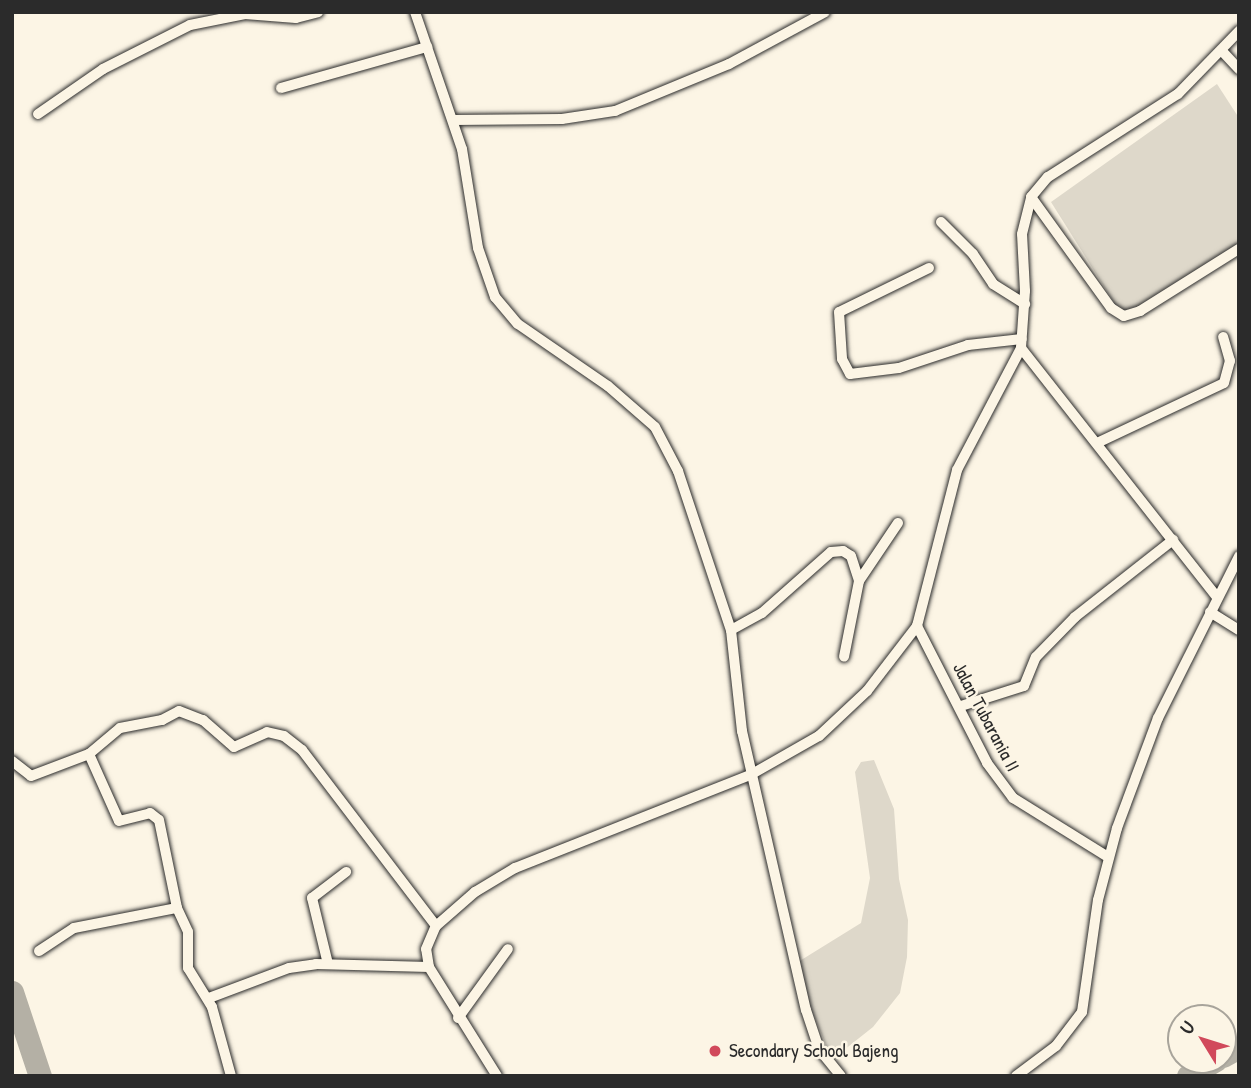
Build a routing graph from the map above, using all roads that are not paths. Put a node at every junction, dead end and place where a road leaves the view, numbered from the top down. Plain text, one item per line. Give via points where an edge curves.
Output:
1 (318, 12) edge
2 (415, 12) edge
3 (825, 12) edge
4 (1239, 31) edge
5 (427, 47) junction
6 (1222, 51) junction
7 (1239, 69) edge
8 (281, 88) dead end
9 (38, 114) dead end
10 (453, 120) junction
11 (1031, 197) junction
12 (941, 222) dead end
13 (1239, 249) edge
14 (929, 268) dead end
15 (1025, 303) junction
16 (1223, 337) dead end
17 (1022, 343) junction
18 (1097, 443) junction
19 (898, 523) dead end
20 (1173, 540) junction
21 (1239, 556) edge
22 (859, 581) junction
23 (1216, 596) junction
24 (1210, 612) junction
25 (917, 626) junction
26 (1239, 630) edge
27 (731, 631) junction
28 (844, 657) dead end
29 (961, 706) junction
30 (89, 754) junction
31 (12, 761) edge
32 (752, 774) junction
33 (1108, 858) junction
34 (346, 872) dead end
35 (177, 908) junction
36 (436, 926) junction
37 (508, 949) dead end
38 (39, 951) dead end
39 (328, 964) junction
40 (429, 967) junction
41 (209, 998) junction
42 (458, 1018) junction
43 (231, 1076) edge
44 (498, 1076) edge
45 (841, 1076) edge
46 (1016, 1076) edge

1 - 9 street via 296,18 245,14 190,25 103,69
2 - 5 street
3 - 10 street via 729,64 615,111 562,119
4 - 6 street
5 - 8 street
5 - 10 street
6 - 7 street
6 - 11 street via 1178,94 1062,168
10 - 27 street via 467,169 478,247 495,297 518,324 608,386 661,434 694,512
11 - 13 street via 1111,308 1124,316 1140,311
11 - 15 street via 1022,234
12 - 15 street via 974,254 993,284
14 - 17 street via 839,312 837,328 846,372 878,372 968,345
15 - 17 street
16 - 18 street via 1230,360 1224,383
17 - 18 street
17 - 25 street via 957,470
18 - 20 street
19 - 22 street
20 - 23 street
20 - 29 street via 1075,617 1036,657 1024,686
21 - 23 street
22 - 27 street via 851,556 836,550 762,613
22 - 28 street
23 - 24 street
24 - 26 street
24 - 33 street via 1152,732
25 - 29 street, Jalan Tubarania II
25 - 32 street via 843,716
27 - 32 street via 736,692
29 - 33 street, Jalan Tubarania II via 987,763 1013,798
30 - 31 street via 31,776
30 - 35 street via 119,821 150,813 159,820
30 - 36 street via 120,727 162,720 179,711 203,720 234,747 267,732 284,736 302,750
32 - 36 street via 515,868 466,898
32 - 45 street via 814,1039
33 - 46 street via 1082,1012 1056,1046
34 - 39 street via 312,898
35 - 38 street via 74,928
35 - 41 street via 188,932 190,977
36 - 40 street via 426,949
37 - 42 street
39 - 40 street
39 - 41 street via 289,968
40 - 42 street
41 - 43 street
42 - 44 street

